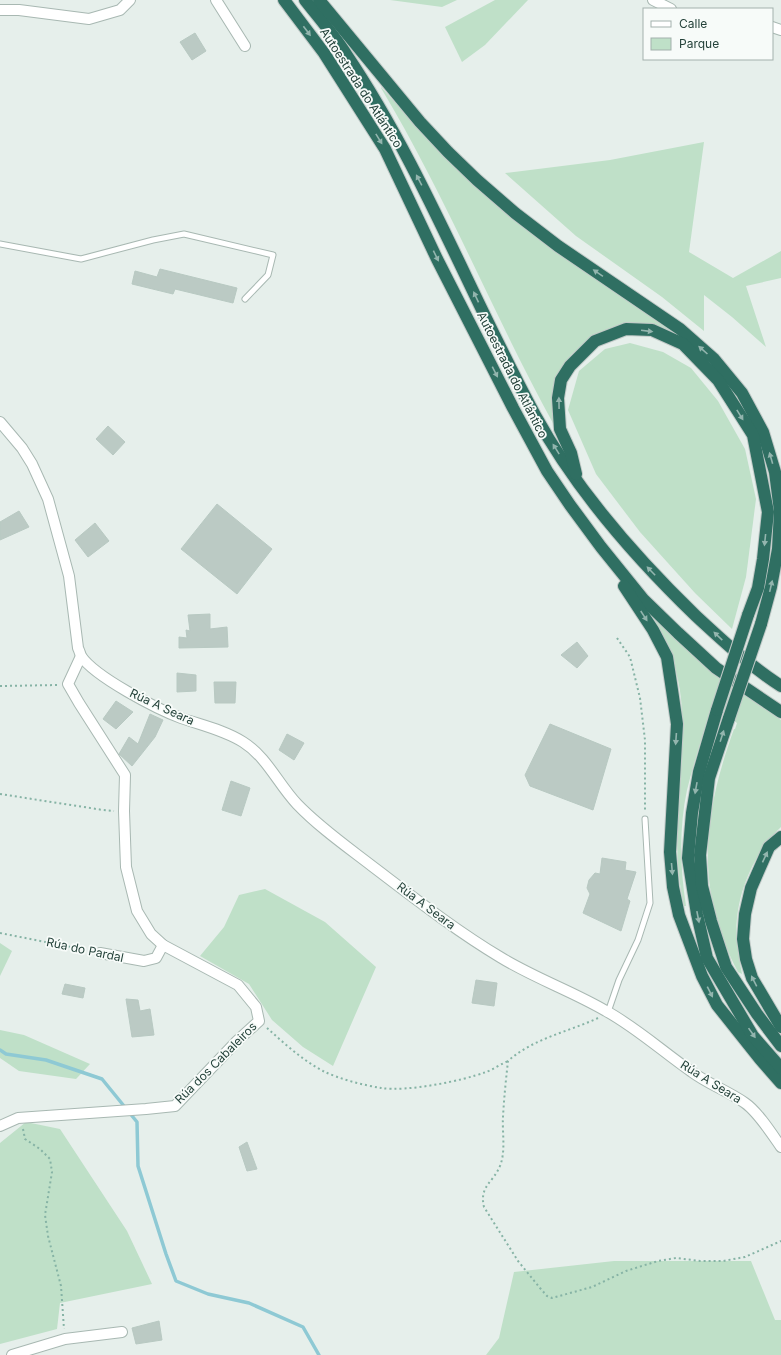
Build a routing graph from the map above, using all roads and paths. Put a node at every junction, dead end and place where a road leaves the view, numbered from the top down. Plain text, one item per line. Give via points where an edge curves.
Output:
1 (130, 0) edge
2 (216, 0) edge
3 (284, 0) edge
4 (305, 0) edge
5 (319, 0) edge
6 (653, 0) edge
7 (669, 8) edge
8 (0, 10) edge
9 (246, 46) dead end
10 (0, 244) edge
11 (245, 299) dead end
12 (0, 422) edge
13 (578, 481) junction
14 (601, 547) junction
15 (617, 638) dead end
16 (82, 656) junction
17 (68, 684) junction
18 (0, 686) edge
19 (781, 686) edge
20 (781, 712) edge
21 (0, 794) edge
22 (124, 811) junction
23 (646, 819) joint
24 (781, 837) edge
25 (0, 933) edge
26 (163, 945) junction
27 (100, 953) joint
28 (608, 1012) junction
29 (259, 1021) junction
30 (781, 1026) edge
31 (781, 1046) edge
32 (508, 1061) junction
33 (781, 1068) edge
34 (781, 1083) edge
35 (28, 1117) junction
36 (0, 1126) edge
37 (781, 1147) edge
38 (781, 1241) edge
39 (122, 1332) dead end
40 (65, 1339) junction
41 (12, 1355) edge

1 - 8 street via 120,10 89,19 20,10
2 - 9 street
3 -> 14 highway, Autoestrada do Atlántico via 324,53 385,149 437,259 539,458
13 -> 4 highway, Autoestrada do Atlántico via 536,415 394,133 346,53
31 -> 5 highway, bridge via 756,1014 726,967 702,886 700,855 709,778 761,624 778,549 780,511 775,472 763,432 742,393 714,359 680,329 558,246 515,213 448,152
6 - 7 street
10 - 11 lane via 81,259 184,234 273,255 268,275
12 - 16 street, Rúa A Seara via 32,464 48,499 68,576 75,633
19 -> 13 highway, Autoestrada do Atlántico via 723,641 678,599 645,564
13 -> 33 highway, bridge via 571,453 560,429 558,398 562,380 570,366 595,341 626,329 652,330 683,344 718,380 753,435 768,512 763,559 758,588 699,772 688,858 707,958 753,1036
14 - 20 highway, Autoestrada do Atlántico via 643,599 716,668
14 -> 34 highway via 653,630 666,657 677,724 670,852 679,915 702,976 717,1005
15 - 23 path via 630,657 640,698
16 - 17 street
16 - 28 street, Rúa A Seara via 90,666 146,702 178,717 230,735 254,750 298,805 371,866 502,959
17 - 18 path
17 - 22 street via 125,775
21 - 22 path
22 - 26 street via 126,867 137,911 151,934
23 - 28 lane via 650,903 638,940 619,980
30 -> 24 highway via 752,978 743,939 751,888 770,847
25 - 27 path, Rúa do Pardal
26 - 27 street, Rúa do Pardal via 156,958 144,961
26 - 29 street, Rúa dos Cabaleiros via 238,985 256,1007
28 - 32 path via 598,1019 540,1041
28 - 37 street, Rúa A Seara via 642,1034 694,1074 747,1105
29 - 32 path via 290,1048 323,1070 352,1081 382,1088 408,1088 451,1082 486,1072
29 - 35 street, Rúa dos Cabaleiros via 175,1106
32 - 38 path via 500,1167 483,1191 482,1200 518,1261 547,1296 559,1297 592,1287 626,1271 658,1261 676,1258 723,1261 745,1257
35 - 36 street, Rúa dos Cabaleiros via 18,1118
35 - 40 path via 23,1128 25,1139 50,1159 52,1172 45,1215 61,1286
39 - 40 street
40 - 41 street

